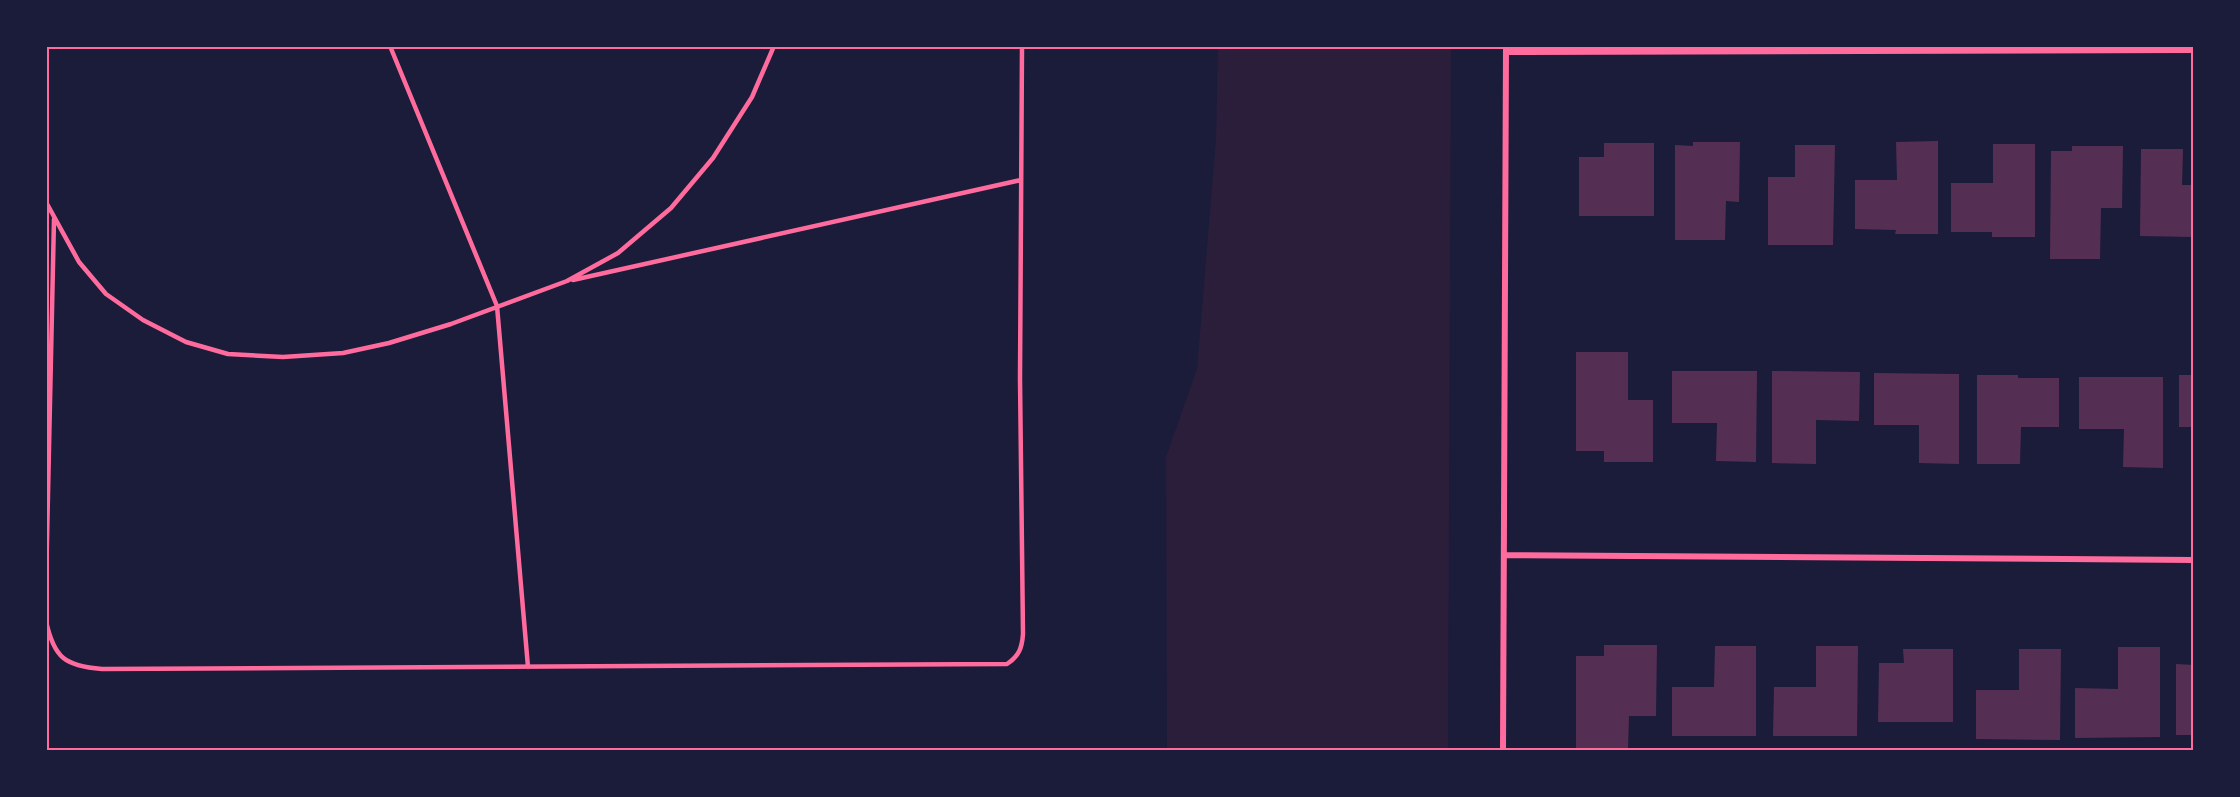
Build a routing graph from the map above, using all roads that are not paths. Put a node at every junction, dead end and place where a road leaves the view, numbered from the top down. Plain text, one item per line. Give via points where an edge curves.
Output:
1 (390, 46) edge
2 (774, 46) edge
3 (1022, 46) edge
4 (1506, 49) edge
5 (2193, 50) edge
6 (1021, 180) junction
7 (46, 202) edge
8 (54, 218) junction
9 (46, 241) edge
10 (53, 242) junction
11 (567, 282) junction
12 (497, 306) junction
13 (1504, 555) junction
14 (2193, 560) edge
15 (46, 586) edge
16 (46, 621) edge
17 (528, 667) junction
18 (1503, 750) edge

1 - 12 lane
2 - 11 lane via 752,97 713,158 671,208 618,253
3 - 6 lane
4 - 5 street
4 - 13 street
6 - 11 lane
6 - 17 lane via 1023,634 1016,658 1007,664 992,665
7 - 8 lane
8 - 10 lane
8 - 12 lane via 79,262 106,294 143,320 186,342 228,354 283,357 343,353 389,343
9 - 10 lane
10 - 15 lane
11 - 12 lane
12 - 17 lane
13 - 14 street
13 - 18 street
16 - 17 lane via 56,652 81,667

